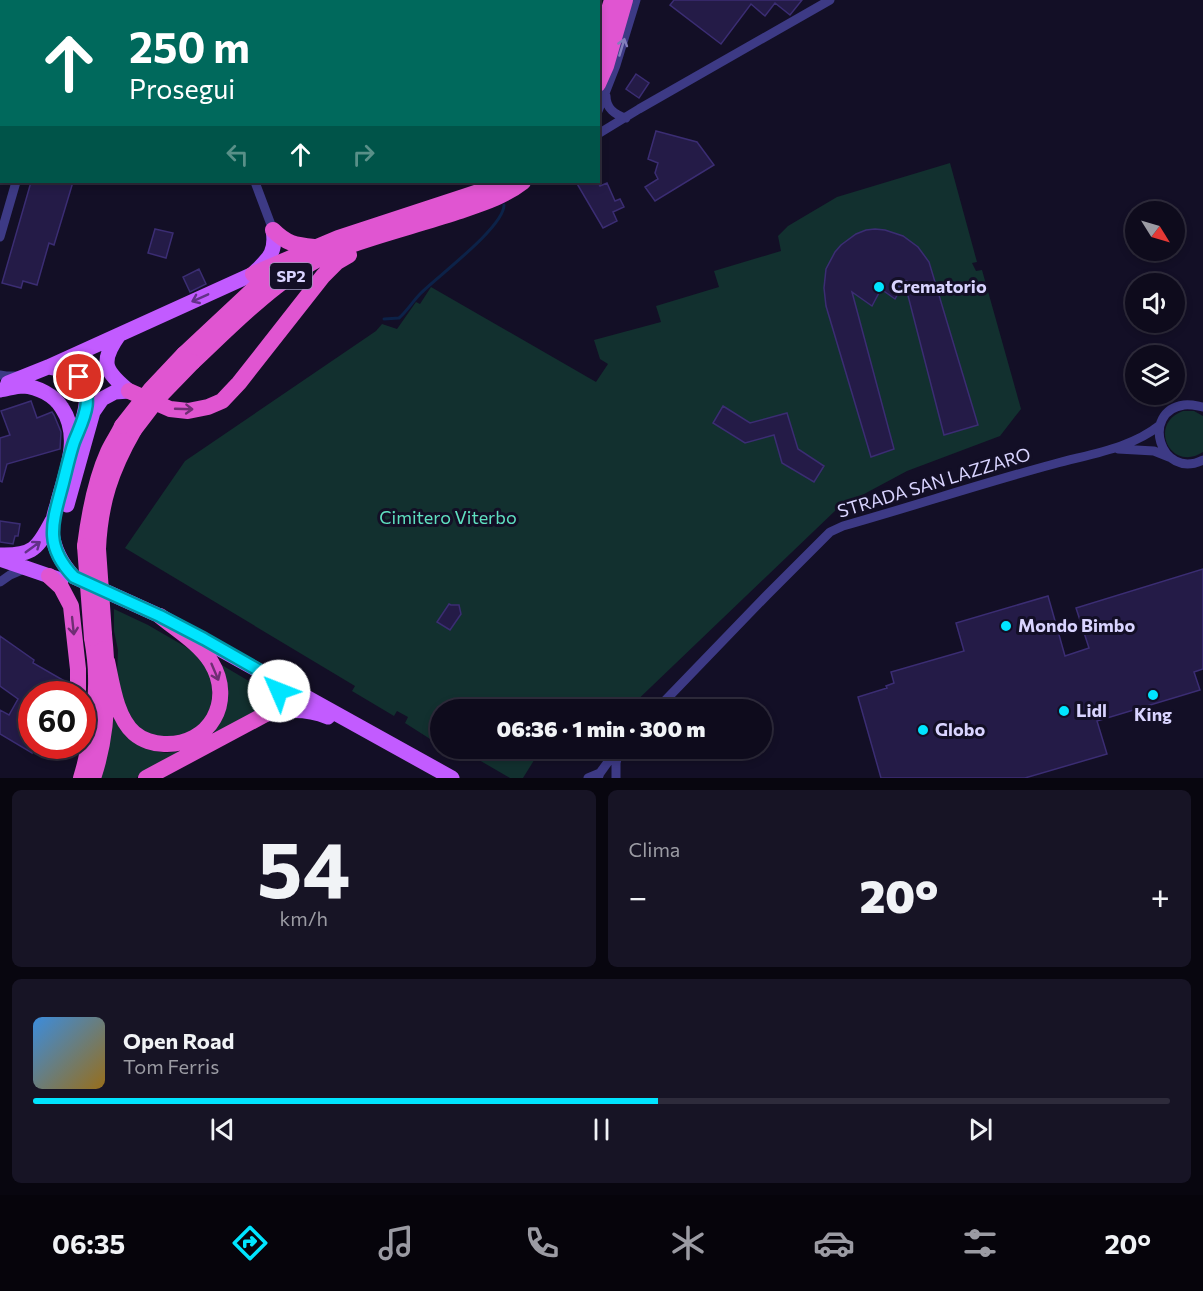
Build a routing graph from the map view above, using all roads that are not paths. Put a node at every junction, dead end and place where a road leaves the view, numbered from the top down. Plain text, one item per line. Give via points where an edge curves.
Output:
1 (612, 0) edge
2 (625, 0) edge
3 (636, 0) edge
4 (830, 0) edge
5 (600, 39) edge
6 (602, 89) edge
7 (626, 118) junction
8 (600, 133) edge
9 (16, 183) edge
10 (255, 183) edge
11 (499, 183) edge
12 (521, 183) edge
13 (412, 227) junction
14 (273, 230) junction
15 (0, 237) edge
16 (307, 250) junction
17 (253, 274) junction
18 (119, 335) junction
19 (188, 358) junction
20 (48, 367) junction
21 (0, 375) edge
22 (28, 375) junction
23 (0, 388) edge
24 (129, 391) junction
25 (1202, 407) edge
26 (1160, 425) junction
27 (72, 448) junction
28 (1115, 449) junction
29 (1169, 457) junction
30 (1203, 460) edge
31 (53, 520) junction
32 (57, 555) junction
33 (0, 557) edge
34 (27, 568) junction
35 (49, 576) junction
36 (0, 582) edge
37 (135, 604) junction
38 (160, 616) junction
39 (98, 636) junction
40 (107, 661) junction
41 (274, 679) junction
42 (78, 681) edge
43 (667, 699) edge
44 (264, 715) junction
45 (367, 732) junction
46 (77, 759) edge
47 (611, 759) edge
48 (617, 759) edge
49 (599, 775) edge
50 (73, 778) edge
51 (81, 778) edge
52 (93, 778) edge
53 (146, 778) edge
54 (452, 778) edge
55 (588, 778) edge
56 (616, 778) edge

1 - 5 highway
2 - 6 highway
6 -> 3 street via 616,65
4 - 7 street
6 - 7 street via 611,110
7 - 8 street
9 - 15 street
10 - 14 street
11 - 16 highway, SP2
12 - 13 highway, SP2 via 496,198
13 - 19 highway, SP2 via 347,246 301,269
24 -> 13 highway via 170,409 189,411 222,401 337,262
14 - 16 highway via 285,241
14 - 17 main road via 274,248
16 - 17 highway, SP2
16 - 19 highway, SP2 via 262,281
17 -> 18 main road, SP2
18 - 20 main road, SP2
18 - 24 main road via 107,356 107,367 113,378
19 - 39 highway, SP2, bridge via 160,396 108,452 96,488 90,508
20 - 22 main road, SP2
20 - 27 main road via 69,371 86,387 88,399
21 - 22 street
22 - 23 main road, SP2
23 - 27 main road via 23,386 51,395 67,415
24 - 32 main road via 102,399 93,412 60,529
25 - 26 street, STRADA SAN LAZZARO via 1188,404 1173,409
26 - 28 street, STRADA SAN LAZZARO
26 - 29 street via 1159,441
27 - 31 main road
28 - 29 street, STRADA SAN LAZZARO via 1154,451
28 - 43 street, STRADA SAN LAZZARO via 1042,467 831,532
29 - 30 street, STRADA SAN LAZZARO via 1187,464
31 - 32 main road
33 -> 31 main road via 34,548
32 - 37 main road via 74,577
33 - 34 main road
34 - 35 main road
34 - 36 street
35 - 37 main road
35 -> 42 highway via 61,587 71,606
37 - 38 main road
38 -> 40 highway via 204,653 219,679 220,705 202,732 187,741 170,744 140,738 120,710
38 - 41 main road
39 - 40 highway, SP2
39 - 51 highway, SP2 via 92,735
40 - 52 highway via 105,721
41 - 44 main road via 278,700
41 - 45 main road
44 - 45 main road via 281,711 318,713
44 - 53 highway
45 - 54 main road
46 - 50 highway
47 - 49 street
48 - 56 street
49 - 55 street

